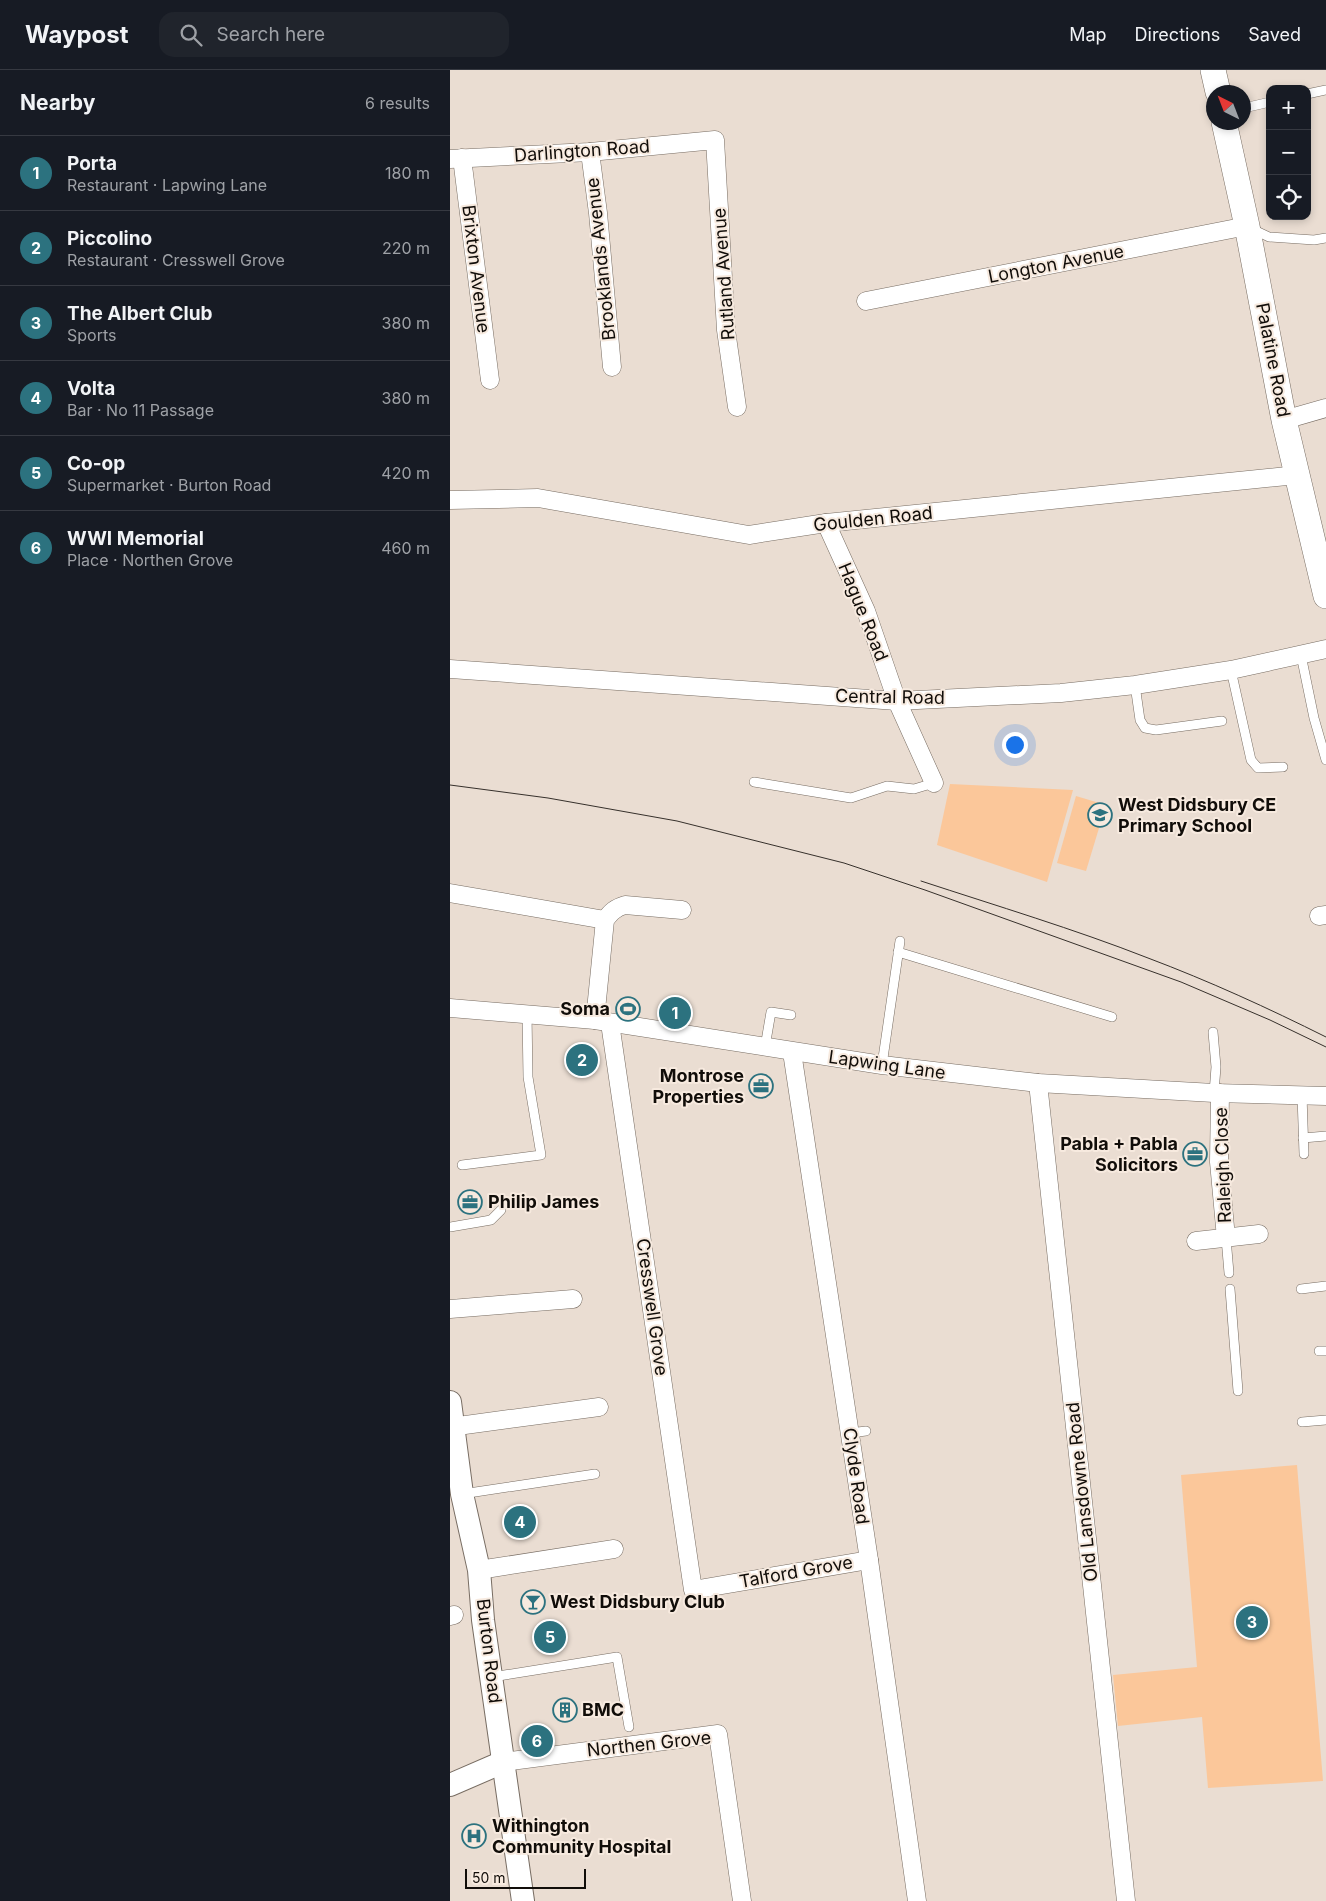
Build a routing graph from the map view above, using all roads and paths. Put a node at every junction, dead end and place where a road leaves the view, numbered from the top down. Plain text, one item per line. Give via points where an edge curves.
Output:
1 (1213, 70) edge
2 (1216, 85) edge
3 (1326, 90) edge
4 (1311, 93) edge
5 (1266, 103) edge
6 (1251, 106) edge
7 (1226, 130) edge
8 (715, 140) joint
9 (590, 152) junction
10 (456, 158) edge
11 (1247, 226) junction
12 (1326, 238) edge
13 (866, 301) dead end
14 (612, 367) dead end
15 (490, 380) dead end
16 (737, 407) dead end
17 (1326, 408) edge
18 (1284, 420) junction
19 (1297, 475) junction
20 (450, 500) edge
21 (826, 523) junction
22 (1326, 596) edge
23 (1326, 649) edge
24 (1301, 655) junction
25 (450, 669) edge
26 (1231, 670) junction
27 (1135, 685) junction
28 (897, 701) junction
29 (1222, 721) dead end
30 (1326, 760) edge
31 (1283, 767) dead end
32 (754, 782) dead end
33 (934, 783) joint
34 (450, 893) edge
35 (682, 910) dead end
36 (605, 920) junction
37 (900, 941) dead end
38 (898, 952) junction
39 (450, 1008) edge
40 (527, 1014) junction
41 (791, 1015) dead end
42 (1112, 1017) dead end
43 (602, 1022) junction
44 (1213, 1032) dead end
45 (765, 1047) junction
46 (792, 1052) junction
47 (882, 1065) junction
48 (1038, 1083) junction
49 (1217, 1093) junction
50 (1302, 1095) junction
51 (1326, 1096) edge
52 (1326, 1136) edge
53 (1303, 1138) junction
54 (1304, 1154) dead end
55 (462, 1165) dead end
56 (501, 1210) dead end
57 (450, 1227) edge
58 (1259, 1234) dead end
59 (1226, 1238) junction
60 (1196, 1241) dead end
61 (1229, 1273) dead end
62 (1326, 1286) edge
63 (1230, 1289) dead end
64 (1301, 1289) dead end
65 (573, 1299) dead end
66 (450, 1309) edge
67 (1238, 1392) dead end
68 (450, 1402) edge
69 (599, 1407) dead end
70 (1326, 1420) edge
71 (1302, 1422) dead end
72 (451, 1428) edge
73 (595, 1474) dead end
74 (462, 1494) junction
75 (614, 1549) dead end
76 (869, 1560) junction
77 (479, 1570) junction
78 (693, 1590) joint
79 (492, 1677) junction
80 (629, 1727) dead end
81 (503, 1762) junction
82 (450, 1785) edge
83 (523, 1901) edge
84 (742, 1901) edge
85 (917, 1901) edge
86 (1126, 1901) edge

1 - 2 main road
3 - 4 lane
5 - 6 lane
7 - 11 main road, Palatine Road
8 - 9 street, Darlington Road
8 - 16 street, Rutland Avenue via 726,330
9 - 10 street, Darlington Road
9 - 14 street, Brooklands Avenue
10 - 15 street, Brixton Avenue
11 - 12 lane via 1269,237
11 - 13 street, Longton Avenue
11 - 18 main road, Palatine Road
17 - 18 street
18 - 19 main road, Palatine Road
19 - 21 street, Goulden Road
19 - 22 main road, Palatine Road
20 - 21 street, Goulden Road via 538,498 749,535
21 - 28 street, Hague Road via 866,611
23 - 24 street, Central Road
24 - 26 street, Central Road
24 - 30 lane
25 - 28 street, Central Road
26 - 27 street, Central Road
26 - 31 lane via 1251,760 1258,768
27 - 28 street, Central Road via 1061,693
27 - 29 lane via 1140,720 1146,728 1156,730
28 - 33 street, Hague Road
32 - 33 lane via 851,798 887,786 914,789
34 - 36 street
35 - 36 street via 626,905 610,912
36 - 43 street, Cresswell Grove
37 - 38 lane
38 - 42 lane
38 - 47 lane
39 - 40 street, Lapwing Lane
40 - 43 street, Lapwing Lane
40 - 55 lane via 528,1077 541,1155
41 - 45 lane via 771,1012
43 - 45 street, Lapwing Lane
43 - 78 street, Cresswell Grove
44 - 49 lane
45 - 46 street, Lapwing Lane
46 - 47 street, Lapwing Lane
46 - 76 street, Clyde Road via 858,1432
47 - 48 street, Lapwing Lane
48 - 49 street, Lapwing Lane
48 - 86 street, Old Lansdowne Road
49 - 50 street, Lapwing Lane
49 - 59 street, Raleigh Close
50 - 51 street, Lapwing Lane
50 - 53 lane
52 - 53 lane
53 - 54 lane
56 - 57 lane via 491,1220
58 - 59 street, Raleigh Close
59 - 60 street, Raleigh Close
59 - 61 lane
62 - 64 lane
63 - 67 lane
65 - 66 street
68 - 72 street, Burton Road
69 - 72 street
70 - 71 lane
72 - 74 street, Burton Road
73 - 74 lane
74 - 77 street, Burton Road
75 - 77 street
76 - 78 street, Talford Grove
76 - 85 street, Clyde Road
77 - 79 street, Burton Road
79 - 80 lane via 617,1657
79 - 81 street, Burton Road
81 - 82 street
81 - 83 street, Burton Road
81 - 84 street, Northen Grove via 718,1734

